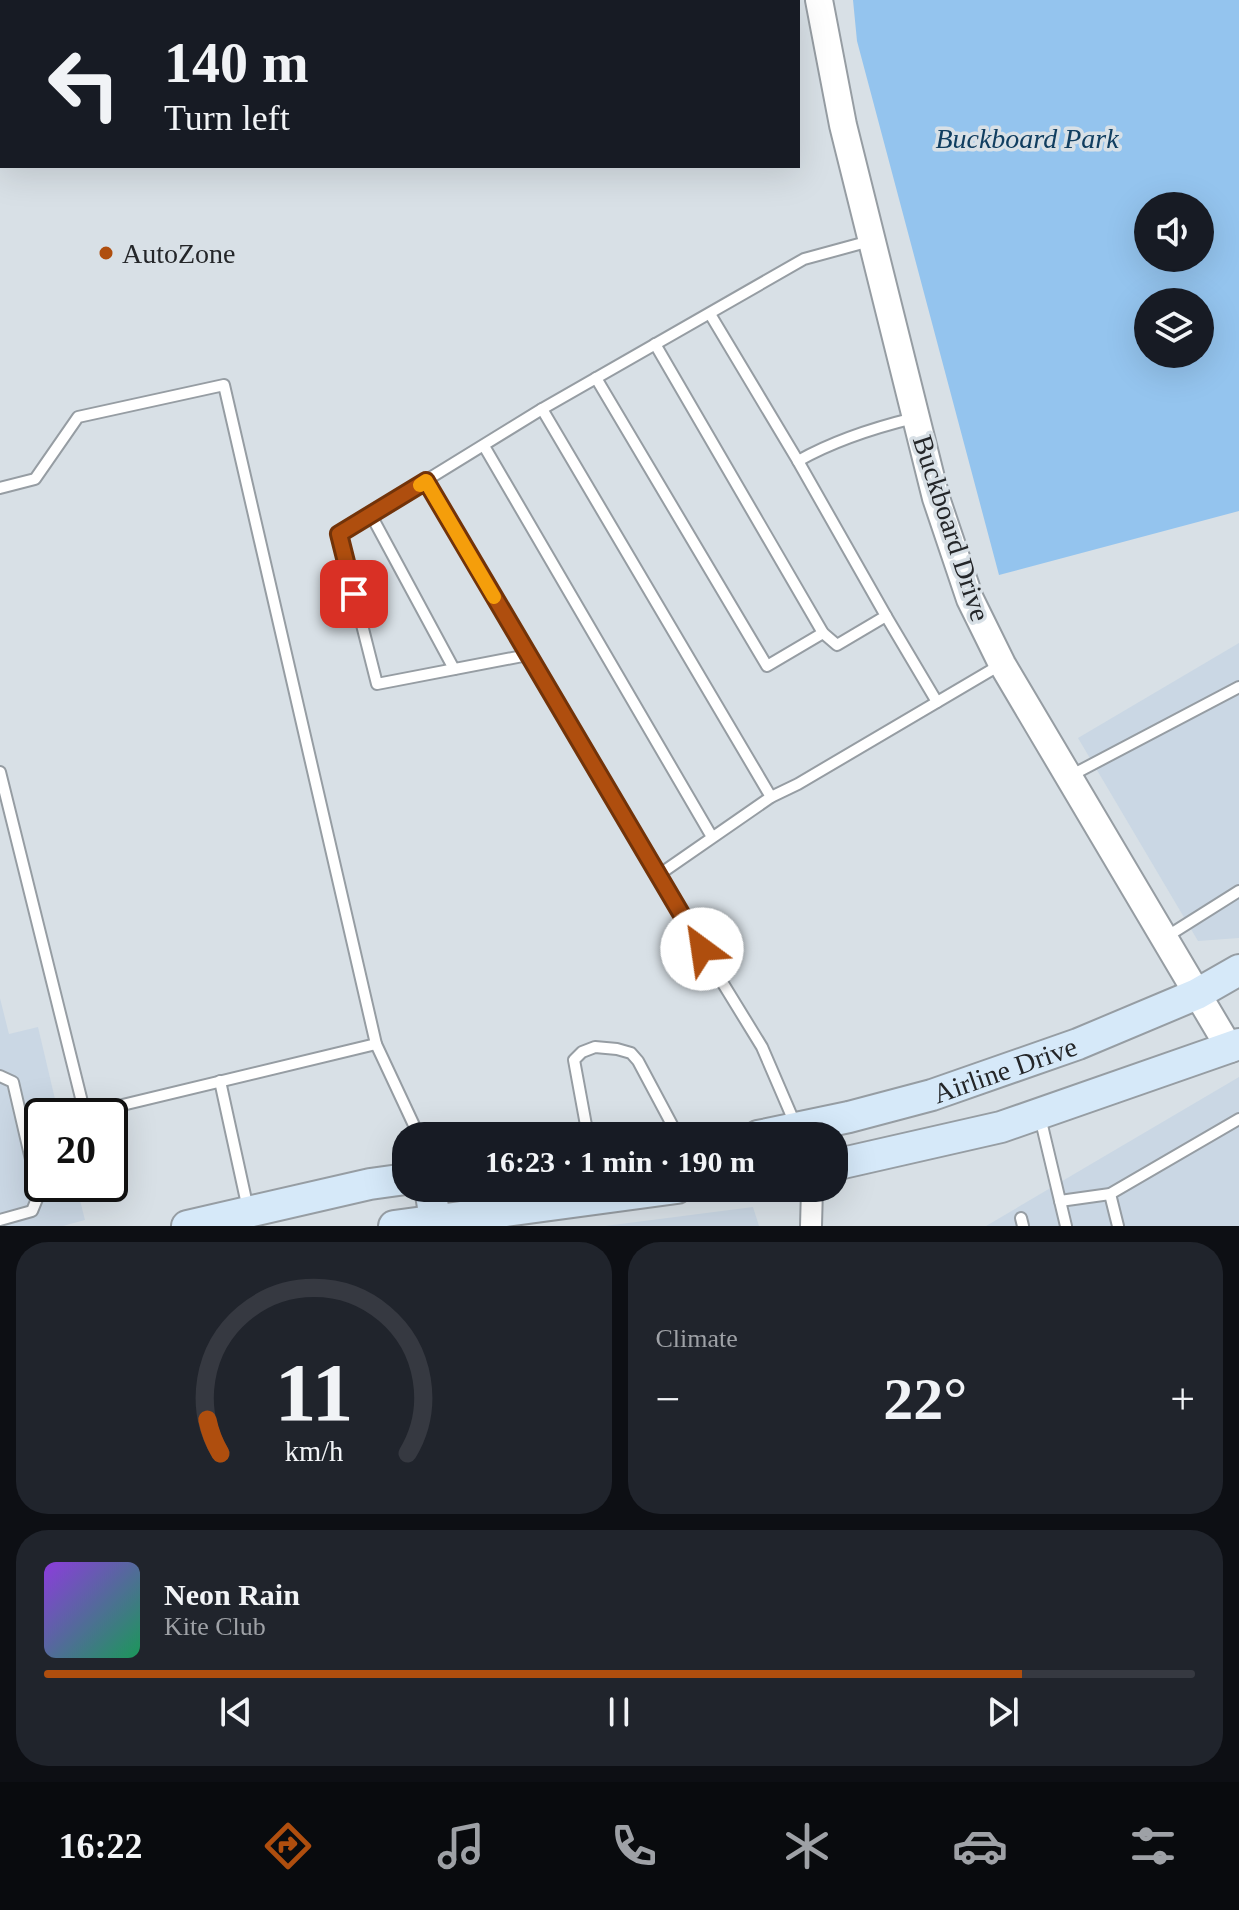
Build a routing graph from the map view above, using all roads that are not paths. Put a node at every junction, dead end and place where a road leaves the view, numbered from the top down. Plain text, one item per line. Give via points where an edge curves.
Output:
1 (819, 0) edge
2 (872, 241) junction
3 (710, 314) junction
4 (655, 344) junction
5 (596, 378) junction
6 (542, 409) junction
7 (916, 417) junction
8 (484, 446) junction
9 (798, 461) junction
10 (426, 481) junction
11 (0, 488) edge
12 (371, 515) junction
13 (886, 616) junction
14 (823, 633) junction
15 (528, 655) junction
16 (1002, 664) junction
17 (454, 669) junction
18 (1239, 687) edge
19 (937, 702) junction
20 (0, 772) edge
21 (1070, 776) junction
22 (771, 797) junction
23 (712, 837) junction
24 (657, 876) junction
25 (1239, 891) edge
26 (1165, 938) junction
27 (1239, 970) edge
28 (1197, 994) junction
29 (376, 1044) junction
30 (1234, 1046) edge
31 (0, 1076) edge
32 (220, 1081) junction
33 (1039, 1115) junction
34 (1239, 1119) edge
35 (412, 1122) edge
36 (585, 1122) edge
37 (671, 1122) edge
38 (795, 1122) edge
39 (848, 1123) edge
40 (848, 1162) edge
41 (392, 1181) edge
42 (1110, 1194) junction
43 (1060, 1201) junction
44 (432, 1202) edge
45 (581, 1202) edge
46 (812, 1202) edge
47 (248, 1211) junction
48 (0, 1220) edge
49 (436, 1223) edge
50 (187, 1226) edge
51 (394, 1226) edge
52 (811, 1226) edge
53 (1066, 1226) edge
54 (1118, 1226) edge

1 - 2 street, Buckboard Drive
2 - 3 lane via 804,259
2 - 7 street, Buckboard Drive
3 - 4 lane
3 - 9 lane
4 - 5 lane
4 - 14 lane
5 - 6 lane
5 - 14 lane via 767,666
6 - 8 lane
6 - 22 lane
7 - 9 lane via 827,445
7 - 16 street, Buckboard Drive via 970,599
8 - 10 lane
8 - 23 lane
9 - 13 lane
10 - 12 lane
10 - 15 lane
11 - 29 lane via 35,479 78,417 224,385
12 - 17 lane
12 - 17 lane via 339,534 377,684
13 - 14 lane via 837,645
13 - 19 lane
15 - 17 lane
15 - 24 lane
16 - 19 lane
16 - 21 street, Buckboard Drive
18 - 21 lane
19 - 22 lane
20 - 32 lane via 85,1114
21 - 26 street, Buckboard Drive
22 - 23 lane
23 - 24 lane
24 - 38 lane via 762,1047
25 - 26 lane
26 - 28 street, Buckboard Drive
27 - 28 main road, Airline Drive
28 - 30 street, Buckboard Drive
28 - 39 main road, Airline Drive via 1078,1044
29 - 32 lane
29 - 35 lane
30 - 33 main road, Airline Drive
31 - 48 lane via 13,1082 39,1194 32,1211
32 - 47 lane
33 - 40 main road, Airline Drive
33 - 43 lane
34 - 42 lane
36 - 37 lane via 574,1060 595,1047 625,1051 638,1061
41 - 47 main road
42 - 43 lane
42 - 54 lane
43 - 53 lane
44 - 49 main road
45 - 49 main road
46 - 52 street
47 - 50 main road
49 - 51 main road

